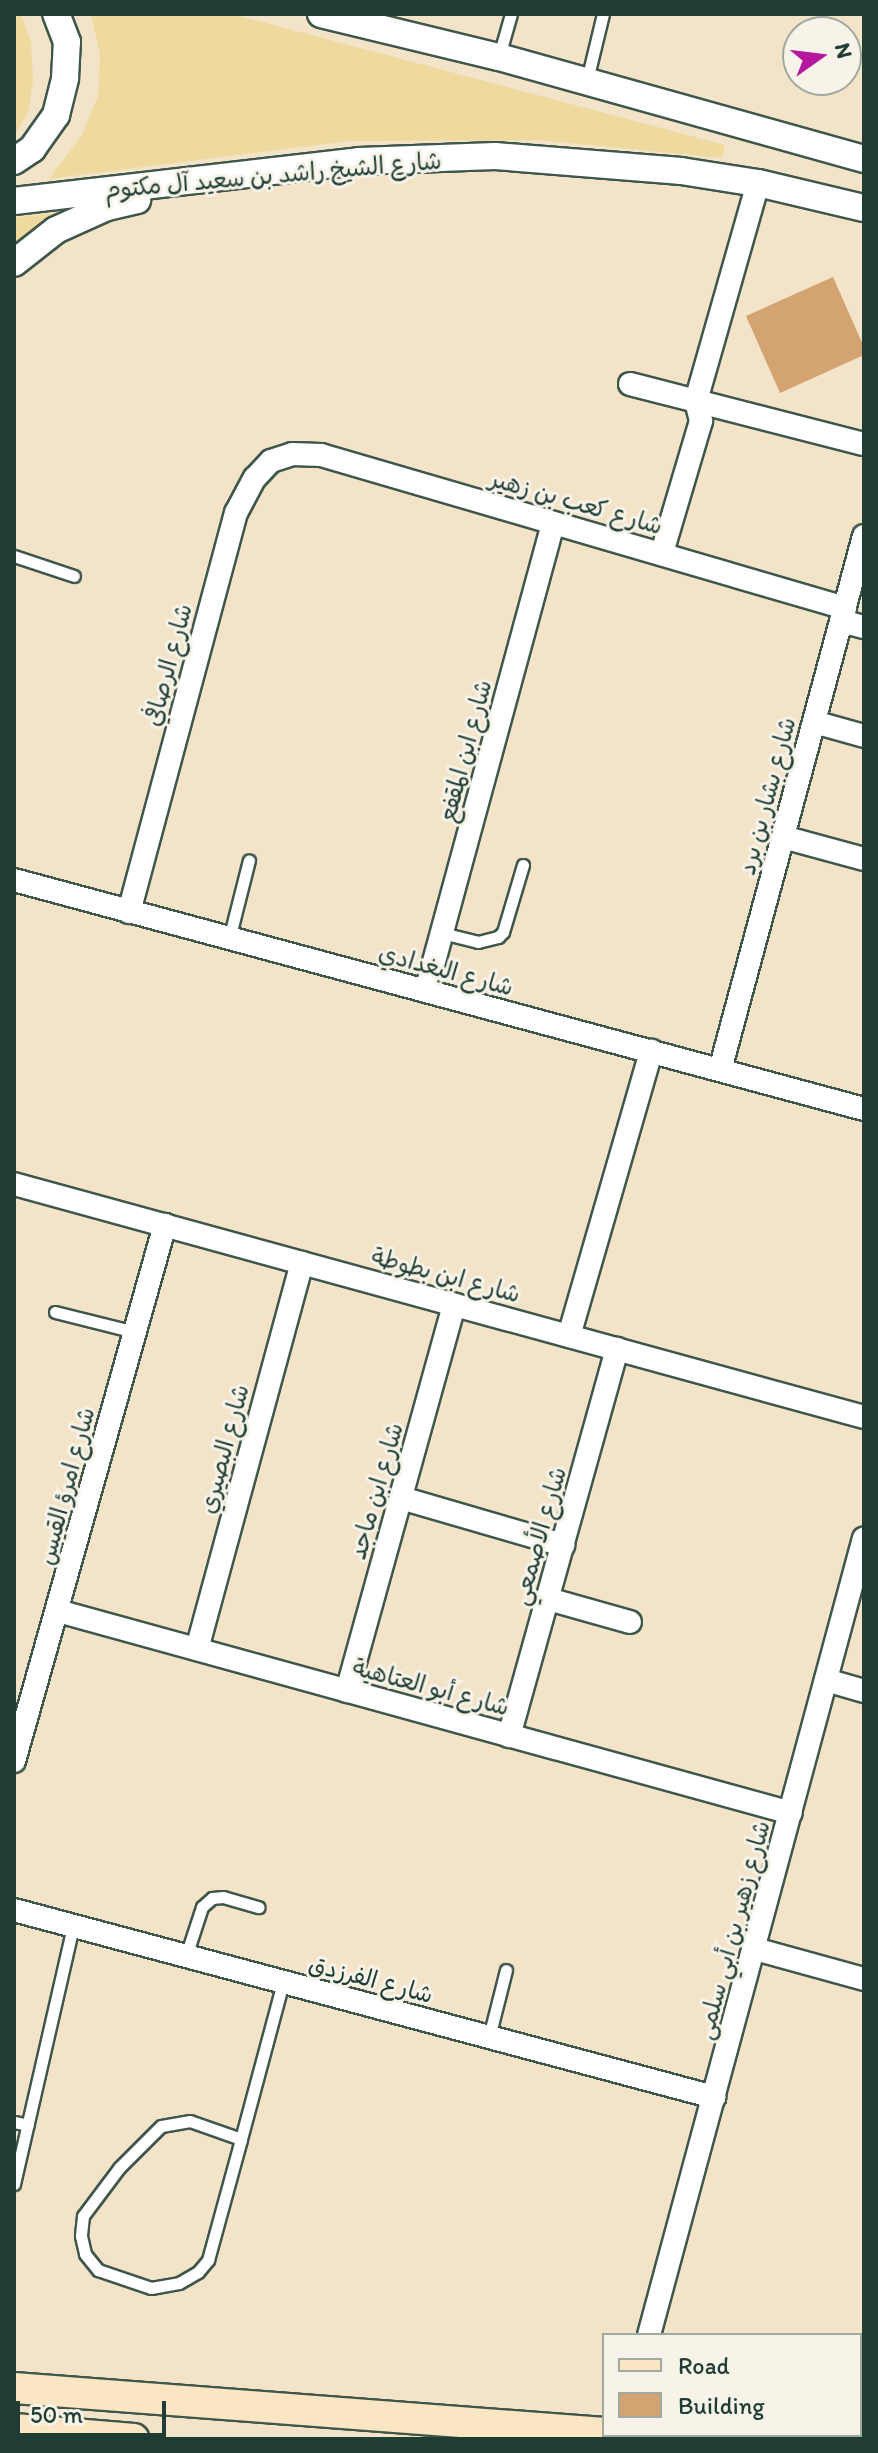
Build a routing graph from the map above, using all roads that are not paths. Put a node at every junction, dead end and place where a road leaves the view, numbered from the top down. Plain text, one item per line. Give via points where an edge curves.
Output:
1 (56, 14) edge
2 (321, 14) edge
3 (511, 14) edge
4 (603, 14) edge
5 (499, 57) junction
6 (587, 81) junction
7 (864, 159) edge
8 (14, 161) edge
9 (229, 175) junction
10 (758, 183) junction
11 (14, 201) edge
12 (864, 208) edge
13 (14, 263) edge
14 (630, 384) dead end
15 (696, 401) junction
16 (864, 444) edge
17 (292, 454) joint
18 (553, 523) junction
19 (864, 536) edge
20 (662, 553) junction
21 (14, 556) edge
22 (74, 576) dead end
23 (843, 615) junction
24 (864, 627) edge
25 (814, 722) junction
26 (864, 736) edge
27 (783, 837) junction
28 (864, 859) edge
29 (249, 860) dead end
30 (523, 865) dead end
31 (14, 880) edge
32 (129, 912) junction
33 (442, 933) junction
34 (229, 939) junction
35 (426, 991) junction
36 (651, 1051) junction
37 (720, 1070) junction
38 (864, 1109) edge
39 (14, 1184) edge
40 (165, 1225) junction
41 (302, 1263) junction
42 (454, 1305) junction
43 (55, 1312) dead end
44 (135, 1332) junction
45 (569, 1336) junction
46 (617, 1349) junction
47 (864, 1417) edge
48 (401, 1498) junction
49 (864, 1538) edge
50 (563, 1545) junction
51 (548, 1599) junction
52 (58, 1611) junction
53 (630, 1622) dead end
54 (197, 1649) junction
55 (826, 1680) junction
56 (347, 1691) junction
57 (864, 1691) edge
58 (509, 1736) junction
59 (14, 1761) edge
60 (791, 1813) junction
61 (259, 1907) dead end
62 (14, 1910) edge
63 (73, 1926) junction
64 (755, 1949) junction
65 (186, 1956) junction
66 (506, 1970) dead end
67 (864, 1979) edge
68 (283, 1982) junction
69 (489, 2037) junction
70 (714, 2097) junction
71 (14, 2122) edge
72 (28, 2125) junction
73 (241, 2139) junction
74 (14, 2184) edge
75 (650, 2333) edge
76 (14, 2388) edge
77 (602, 2416) edge
78 (572, 2430) junction
79 (14, 2431) edge
80 (602, 2433) edge
81 (62, 2436) edge
82 (18, 2439) edge
83 (134, 2439) edge

1 - 8 street via 67,42 56,115 32,149
2 - 5 street
3 - 5 lane
4 - 6 lane
5 - 6 street
6 - 7 street
9 - 10 street, شارع الشيخ راشد بن سعيد آل مكتوم via 359,161 495,156 681,171
9 - 11 street, شارع الشيخ راشد بن سعيد آل مكتوم
9 - 13 street via 107,207 56,230
10 - 12 street, شارع الشيخ راشد بن سعيد آل مكتوم
10 - 15 street
14 - 15 street
15 - 16 street
15 - 20 street via 701,421
17 - 18 street, شارع كعب بن زهير via 321,455
17 - 32 street, شارع الرصافي via 271,461 236,513
18 - 20 street, شارع كعب بن زهير
18 - 33 street, شارع ابن المقفع
19 - 23 street, شارع بشار بن برد
20 - 23 street, شارع كعب بن زهير
21 - 22 lane
23 - 24 street, شارع كعب بن زهير
23 - 25 street, شارع بشار بن برد
25 - 26 street
25 - 27 street, شارع بشار بن برد
27 - 28 street
27 - 37 street, شارع بشار بن برد
29 - 34 lane
30 - 33 lane via 498,937 478,942
31 - 32 street, شارع البغدادي
32 - 34 street, شارع البغدادي
33 - 35 street, شارع ابن المقفع
34 - 35 street, شارع البغدادي
35 - 36 street, شارع البغدادي
36 - 37 street, شارع البغدادي
36 - 45 street
37 - 38 street, شارع البغدادي
39 - 40 street, شارع ابن بطوطة
40 - 41 street, شارع ابن بطوطة
40 - 44 street, شارع امرؤ القيس
41 - 42 street, شارع ابن بطوطة
41 - 54 street, شارع البصيري
42 - 45 street, شارع ابن بطوطة
42 - 48 street, شارع ابن ماجد
43 - 44 lane
44 - 52 street, شارع امرؤ القيس
45 - 46 street, شارع ابن بطوطة
46 - 47 street, شارع ابن بطوطة
46 - 50 street, شارع الأصمعي
48 - 50 street
48 - 56 street, شارع ابن ماجد
49 - 55 street, شارع زهير بن أبي سلمى
50 - 51 street, شارع الأصمعي
51 - 53 street
51 - 58 street, شارع الأصمعي
52 - 54 street, شارع أبو العتاهية
52 - 59 street, شارع امرؤ القيس
54 - 56 street, شارع أبو العتاهية
55 - 57 street
55 - 60 street, شارع زهير بن أبي سلمى
56 - 58 street, شارع أبو العتاهية
58 - 60 street, شارع أبو العتاهية
60 - 64 street, شارع زهير بن أبي سلمى
61 - 65 lane via 212,1898 202,1907
62 - 63 street, شارع الفرزدق
63 - 65 street, شارع الفرزدق
63 - 72 lane
64 - 67 street
64 - 70 street, شارع زهير بن أبي سلمى
65 - 68 street, شارع الفرزدق
66 - 69 lane
68 - 69 street, شارع الفرزدق
68 - 73 lane
69 - 70 street, شارع الفرزدق
70 - 75 street, شارع زهير بن أبي سلمى
71 - 72 lane
72 - 74 lane
73 - 73 lane via 208,2260 198,2272 179,2283 151,2288 98,2270 85,2254 83,2216 119,2168 161,2126 190,2121
76 - 78 main road
77 - 78 street
78 - 80 main road
79 - 81 main road
79 - 82 street
81 - 83 main road

